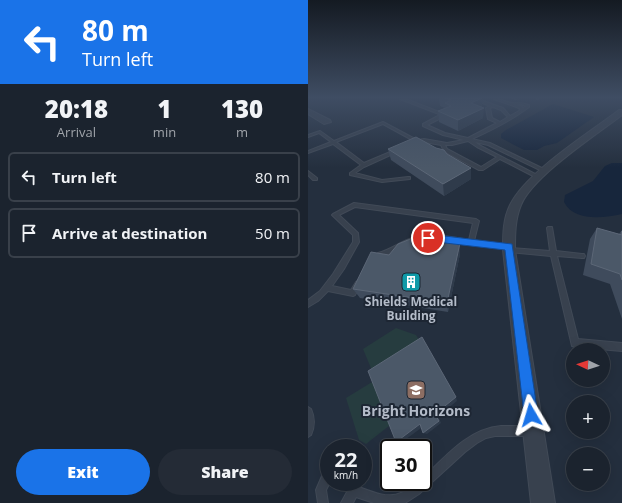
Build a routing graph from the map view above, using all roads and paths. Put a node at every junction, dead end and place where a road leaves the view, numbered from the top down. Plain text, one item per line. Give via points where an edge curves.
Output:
1 (432, 121) edge
2 (496, 121) edge
3 (502, 121) edge
4 (609, 121) edge
5 (499, 123) junction
6 (308, 136) edge
7 (469, 139) junction
8 (416, 141) junction
9 (333, 142) junction
10 (410, 144) edge
11 (443, 144) junction
12 (400, 149) edge
13 (308, 152) edge
14 (500, 157) junction
15 (364, 165) junction
16 (308, 172) edge
17 (540, 173) junction
18 (408, 178) dead end
19 (315, 179) dead end
20 (550, 228) dead end
21 (471, 243) junction
22 (509, 248) junction
23 (553, 254) junction
24 (582, 256) dead end
25 (372, 259) edge
26 (360, 280) edge
27 (327, 288) junction
28 (308, 304) edge
29 (622, 347) edge
30 (308, 412) edge
31 (533, 430) junction
32 (308, 432) edge
33 (321, 491) edge
34 (352, 491) edge
35 (365, 491) edge
36 (323, 503) edge
37 (346, 503) edge
38 (543, 503) edge

1 - 7 lane via 424,125 443,134
2 - 5 lane
3 - 5 lane
4 - 17 street
5 - 7 lane
6 - 9 lane via 320,132
7 - 11 lane
7 - 14 lane
7 - 17 lane via 489,144
8 - 9 lane via 383,122
8 - 10 lane
8 - 11 lane
9 - 13 lane
9 - 15 lane
11 - 14 lane via 445,150 481,170
12 - 15 lane
14 - 17 lane
15 - 18 lane via 352,174 382,181
16 - 19 lane
17 - 22 street via 523,191 514,211 509,231
20 - 23 lane
21 - 22 lane
21 - 25 lane via 418,238 398,246 386,255
21 - 27 lane via 476,221 354,205 335,215 352,230 357,239
22 - 23 lane
22 - 31 street
23 - 24 lane
23 - 29 lane via 575,343
26 - 27 lane via 353,293
27 - 28 lane
30 - 32 lane
31 - 35 lane via 483,434 401,499 389,500
31 - 38 street
33 - 36 lane
34 - 37 lane

